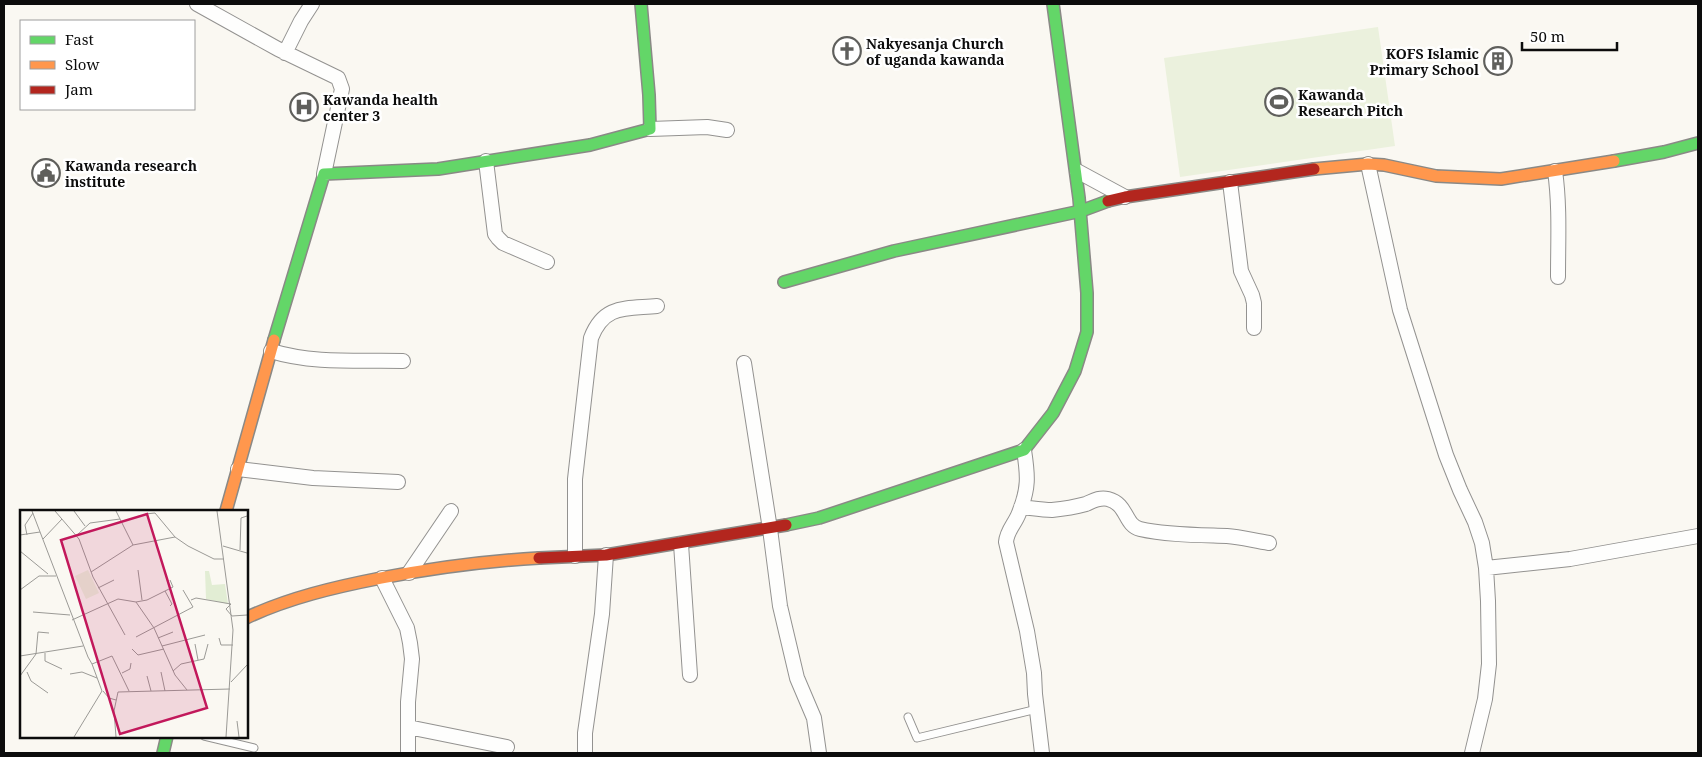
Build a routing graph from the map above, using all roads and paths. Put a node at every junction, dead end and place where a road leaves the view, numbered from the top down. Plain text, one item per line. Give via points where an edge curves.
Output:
1 (197, 4) edge
2 (312, 4) edge
3 (642, 4) edge
4 (1053, 4) edge
5 (285, 53) junction
6 (650, 129) junction
7 (726, 130) dead end
8 (1698, 142) edge
9 (486, 161) junction
10 (1368, 164) junction
11 (1077, 171) junction
12 (1555, 171) junction
13 (324, 174) junction
14 (1230, 182) junction
15 (1125, 197) junction
16 (1081, 211) junction
17 (547, 262) dead end
18 (1558, 277) dead end
19 (784, 282) dead end
20 (657, 306) dead end
21 (1254, 328) dead end
22 (271, 351) junction
23 (402, 361) dead end
24 (744, 363) dead end
25 (1024, 450) junction
26 (238, 469) junction
27 (398, 482) dead end
28 (1021, 507) junction
29 (226, 510) edge
30 (451, 512) dead end
31 (770, 529) junction
32 (1698, 536) edge
33 (1269, 543) dead end
34 (681, 544) junction
35 (575, 556) junction
36 (606, 556) junction
37 (1486, 568) junction
38 (409, 573) junction
39 (382, 578) junction
40 (248, 617) edge
41 (690, 676) dead end
42 (1036, 709) junction
43 (908, 716) dead end
44 (408, 727) junction
45 (167, 737) edge
46 (208, 737) edge
47 (507, 747) dead end
48 (254, 748) dead end
49 (163, 753) edge
50 (408, 753) edge
51 (586, 753) edge
52 (820, 753) edge
53 (1042, 753) edge
54 (1472, 753) edge

1 - 5 street
2 - 5 street
3 - 6 street
4 - 11 street
5 - 13 street via 341,82
6 - 7 street via 706,127
6 - 9 street via 590,145
8 - 12 street via 1664,152
9 - 13 street via 438,169
9 - 17 street via 495,234 503,243
10 - 12 street via 1436,176 1483,179
10 - 14 street
10 - 37 street via 1400,310 1446,455 1475,522
11 - 15 street
11 - 16 street
12 - 18 street via 1559,216
13 - 22 street
14 - 15 street
14 - 21 street via 1241,272 1254,303
15 - 16 street
16 - 19 street via 909,248
16 - 25 street via 1088,318 1085,341 1062,397
20 - 35 street via 616,310 596,327 591,338 575,478
22 - 23 street via 294,357
22 - 26 street
24 - 31 street
25 - 28 street via 1028,478
25 - 31 street via 819,518
26 - 27 street via 313,478
26 - 29 street
28 - 33 street via 1051,510 1106,499 1116,502 1133,526 1140,529
28 - 42 street via 1006,542 1027,630
30 - 38 street
31 - 34 street
31 - 52 street via 780,606 797,678 814,718
32 - 37 street via 1570,559
34 - 36 street
34 - 41 street
35 - 36 street
35 - 38 street via 498,560
36 - 51 street via 602,614 585,733
37 - 54 street via 1489,664 1485,699
38 - 39 street
39 - 40 street via 268,607
39 - 44 street via 407,628 410,643
42 - 43 lane via 917,738
42 - 53 street
44 - 47 street
44 - 50 street
45 - 49 street
46 - 48 lane

